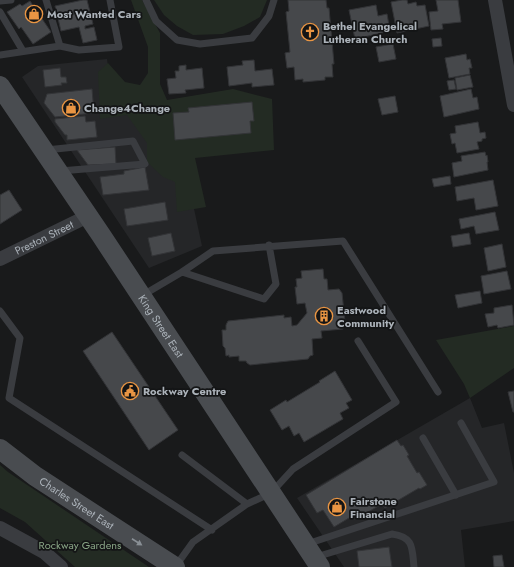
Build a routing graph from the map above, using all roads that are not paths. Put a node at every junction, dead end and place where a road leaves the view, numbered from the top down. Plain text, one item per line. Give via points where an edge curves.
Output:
1 (11, 0) edge
2 (46, 0) edge
3 (110, 0) edge
4 (146, 0) edge
5 (274, 0) edge
6 (495, 0) edge
7 (0, 1) edge
8 (0, 12) edge
9 (60, 46) junction
10 (23, 51) junction
11 (0, 55) edge
12 (0, 86) edge
13 (514, 105) edge
14 (44, 150) junction
15 (58, 171) junction
16 (88, 216) junction
17 (269, 246) junction
18 (0, 259) edge
19 (182, 272) junction
20 (141, 296) junction
21 (0, 310) edge
22 (358, 341) dead end
23 (438, 392) dead end
24 (461, 423) dead end
25 (423, 438) dead end
26 (0, 449) edge
27 (182, 455) dead end
28 (271, 493) junction
29 (456, 495) junction
30 (247, 504) junction
31 (0, 528) edge
32 (212, 530) junction
33 (313, 556) edge
34 (61, 567) edge
35 (175, 567) edge
36 (414, 567) edge

1 - 7 lane
2 - 9 lane
3 - 9 lane via 119,47 79,50
4 - 5 lane via 156,21 177,40 200,44 252,38 269,16
6 - 13 street
8 - 10 lane
9 - 10 lane
10 - 11 lane
12 - 14 main road, King Street East
14 - 15 main road, King Street East
14 - 15 lane via 133,141 144,164
15 - 16 main road, King Street East
16 - 18 street, Preston Street
16 - 20 main road, King Street East
17 - 19 lane via 213,251
17 - 19 lane via 276,284 264,299
17 - 23 lane via 343,241
19 - 20 lane
20 - 28 main road, King Street East
21 - 32 lane via 20,338 9,398
22 - 28 lane via 396,402 293,469
24 - 29 lane via 494,482
25 - 29 lane
26 -> 35 main road, Charles Street East via 35,476
27 - 30 lane
28 - 30 lane
28 - 33 main road, King Street East
29 - 33 lane
30 - 32 lane
31 - 34 street via 44,552
32 - 35 lane via 193,542
33 - 36 lane via 392,534 407,538 411,543

